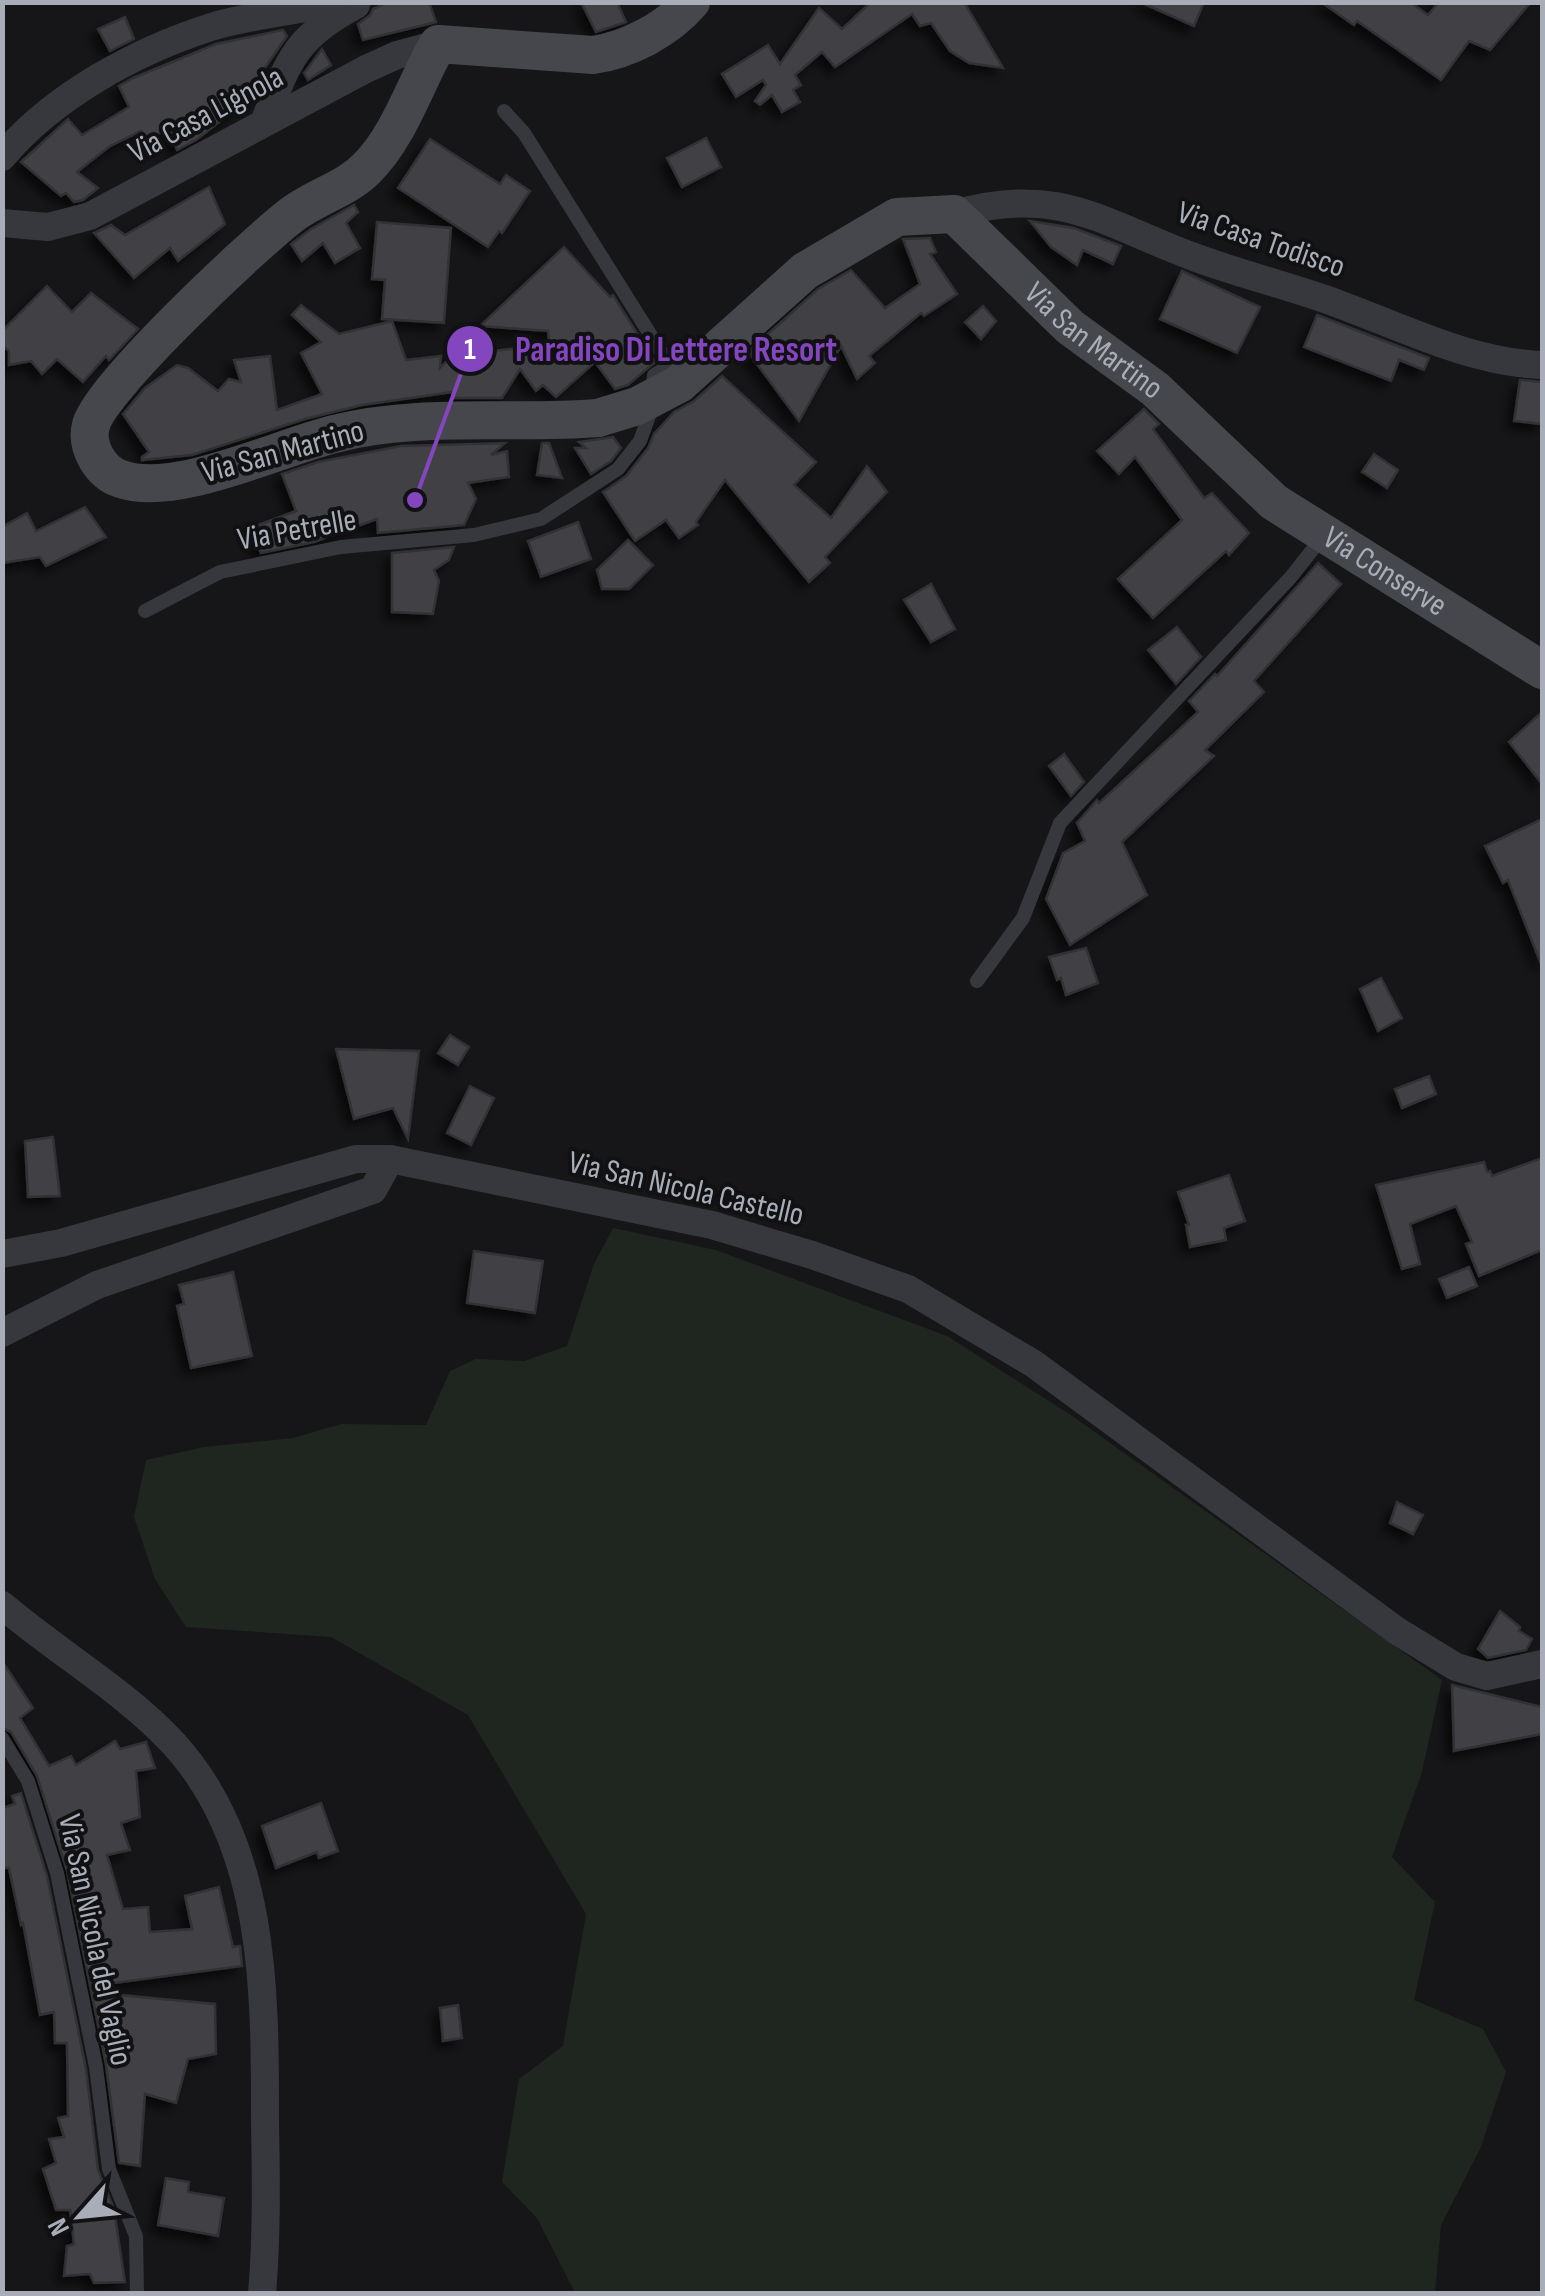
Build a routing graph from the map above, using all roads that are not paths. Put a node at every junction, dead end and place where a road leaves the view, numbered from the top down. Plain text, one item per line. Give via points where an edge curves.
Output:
1 (333, 2) edge
2 (355, 2) edge
3 (691, 2) edge
4 (438, 44) junction
5 (504, 110) dead end
6 (265, 120) junction
7 (2, 157) edge
8 (954, 214) junction
9 (2, 223) edge
10 (1542, 364) edge
11 (665, 395) junction
12 (1235, 465) joint
13 (1324, 534) junction
14 (145, 610) dead end
15 (1542, 670) edge
16 (977, 982) dead end
17 (390, 1160) junction
18 (2, 1254) edge
19 (2, 1333) edge
20 (2, 1605) edge
21 (1542, 1664) edge
22 (2, 1738) edge
23 (137, 2294) edge
24 (262, 2294) edge

1 - 7 street via 212,27 150,53 83,89 24,131
2 - 6 street via 302,42
3 - 4 street via 614,52
4 - 6 street, Via Casa Lignola via 396,55
4 - 11 street, Via San Martino, bridge via 366,170 292,214 242,257 101,406 90,426 98,463 138,484 239,464 335,433 403,424 598,418
5 - 11 lane, Via Petrelle via 663,350 670,366 654,376
6 - 9 street, Via Casa Lignola via 90,216 48,227
8 - 10 street, Via Casa Todisco via 994,202 1073,208 1434,340 1510,364
8 - 11 street, Via San Martino via 896,217 805,271
8 - 12 street, Via San Martino via 1070,327 1156,389
11 - 14 lane, Via Petrelle via 618,469 542,519 474,535 341,546 220,572
12 - 13 street, Via Conserve via 1274,502
13 - 15 street, Via Conserve
13 - 16 lane via 1060,823 1024,918
17 - 18 street, Via San Nicola Castello via 356,1158
17 - 19 street via 373,1190 97,1285
17 - 21 street, Via San Nicola Castello via 712,1225 908,1290 1034,1364 1456,1667 1487,1676
20 - 24 street via 175,1745 221,1812 255,1917 265,1998
22 - 23 lane, Via San Nicola del Vaglio via 28,1781 56,1873 96,2067 108,2162 136,2236

